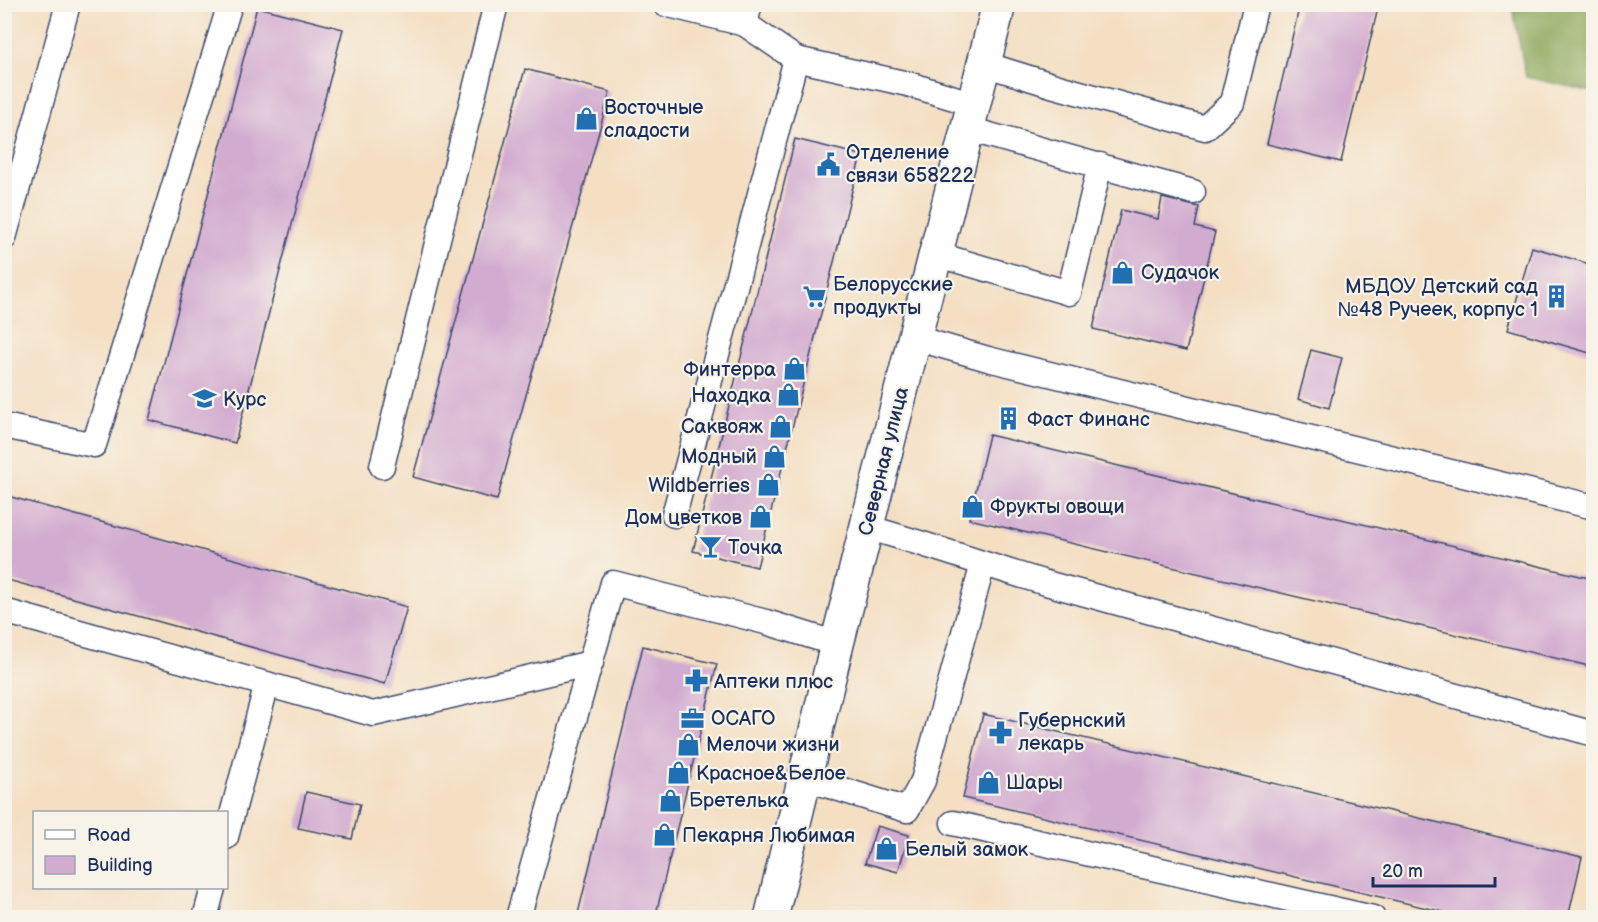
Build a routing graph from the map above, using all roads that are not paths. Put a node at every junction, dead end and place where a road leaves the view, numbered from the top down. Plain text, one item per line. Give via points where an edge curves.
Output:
1 (68, 4) edge
2 (230, 4) edge
3 (496, 4) edge
4 (665, 4) edge
5 (999, 4) edge
6 (1256, 4) edge
7 (748, 14) edge
8 (796, 59) junction
9 (984, 64) junction
10 (971, 116) junction
11 (1100, 165) junction
12 (1193, 192) dead end
13 (4, 238) edge
14 (935, 254) junction
15 (915, 339) junction
16 (4, 426) edge
17 (382, 466) dead end
18 (1593, 507) edge
19 (674, 515) dead end
20 (866, 527) junction
21 (983, 564) junction
22 (4, 611) edge
23 (837, 644) junction
24 (591, 663) junction
25 (267, 684) junction
26 (1593, 735) edge
27 (804, 778) junction
28 (952, 823) dead end
29 (228, 830) edge
30 (213, 889) edge
31 (205, 918) edge
32 (518, 918) edge
33 (771, 918) edge
34 (1373, 918) edge

1 - 13 lane
2 - 16 lane via 94,445
3 - 17 lane
4 - 7 lane
5 - 9 main road, Северная улица
6 - 9 lane via 1232,104 1205,128
7 - 8 lane
8 - 10 lane via 908,84
8 - 19 lane
9 - 10 main road, Северная улица
10 - 11 lane
10 - 14 main road, Северная улица
11 - 12 lane
11 - 14 lane via 1069,293
14 - 15 main road, Северная улица
15 - 18 lane
15 - 20 main road, Северная улица
20 - 21 lane
20 - 23 main road, Северная улица
21 - 26 lane
21 - 27 lane via 923,781 907,810
22 - 25 lane
23 - 24 lane via 613,583
23 - 27 main road, Северная улица
24 - 25 lane via 373,714
24 - 32 lane
25 - 29 lane
27 - 33 main road, Северная улица
28 - 34 lane
30 - 31 lane

